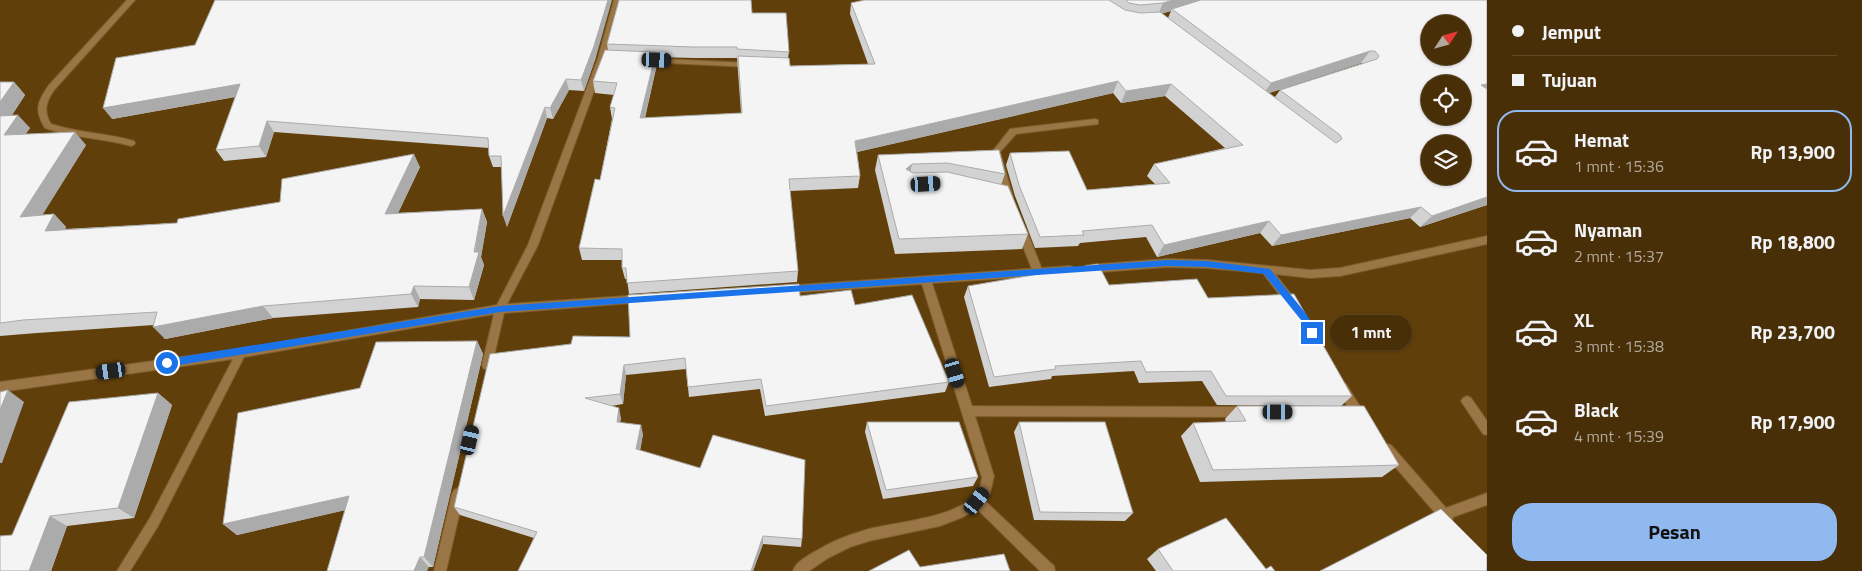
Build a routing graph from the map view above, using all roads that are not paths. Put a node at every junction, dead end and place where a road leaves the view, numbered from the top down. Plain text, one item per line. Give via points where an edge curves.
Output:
1 (131, 0) edge
2 (618, 0) edge
3 (640, 60) edge
4 (755, 65) edge
5 (1095, 122) dead end
6 (131, 143) dead end
7 (1006, 199) edge
8 (1018, 222) edge
9 (1487, 240) edge
10 (1267, 271) junction
11 (1038, 272) junction
12 (926, 280) junction
13 (778, 290) edge
14 (649, 299) edge
15 (500, 309) junction
16 (1304, 317) edge
17 (241, 353) junction
18 (485, 377) edge
19 (1337, 378) edge
20 (0, 387) edge
21 (1467, 401) dead end
22 (966, 410) junction
23 (1256, 412) edge
24 (1367, 426) edge
25 (1487, 430) edge
26 (1379, 439) edge
27 (460, 484) edge
28 (1487, 499) edge
29 (977, 501) junction
30 (1445, 514) junction
31 (1455, 528) edge
32 (123, 571) edge
33 (440, 571) edge
34 (798, 571) edge
35 (1049, 571) edge

1 - 6 street via 52,86 42,101 41,110 48,126 61,131
2 - 15 street via 606,58 533,245
3 - 4 street
5 - 7 street via 1013,131 996,152
8 - 11 street
9 - 10 street via 1340,272
10 - 11 street via 1167,263
10 - 16 street
11 - 12 street
12 - 13 street
12 - 22 street
14 - 15 street
15 - 17 street
15 - 18 street
17 - 20 street
17 - 32 street via 154,522
19 - 24 street via 1351,413
21 - 25 street
22 - 23 street
22 - 29 street via 988,478
26 - 30 street
27 - 33 street
28 - 30 street
29 - 34 street via 962,512 928,524 869,535 842,544 813,558
29 - 35 street
30 - 31 street

